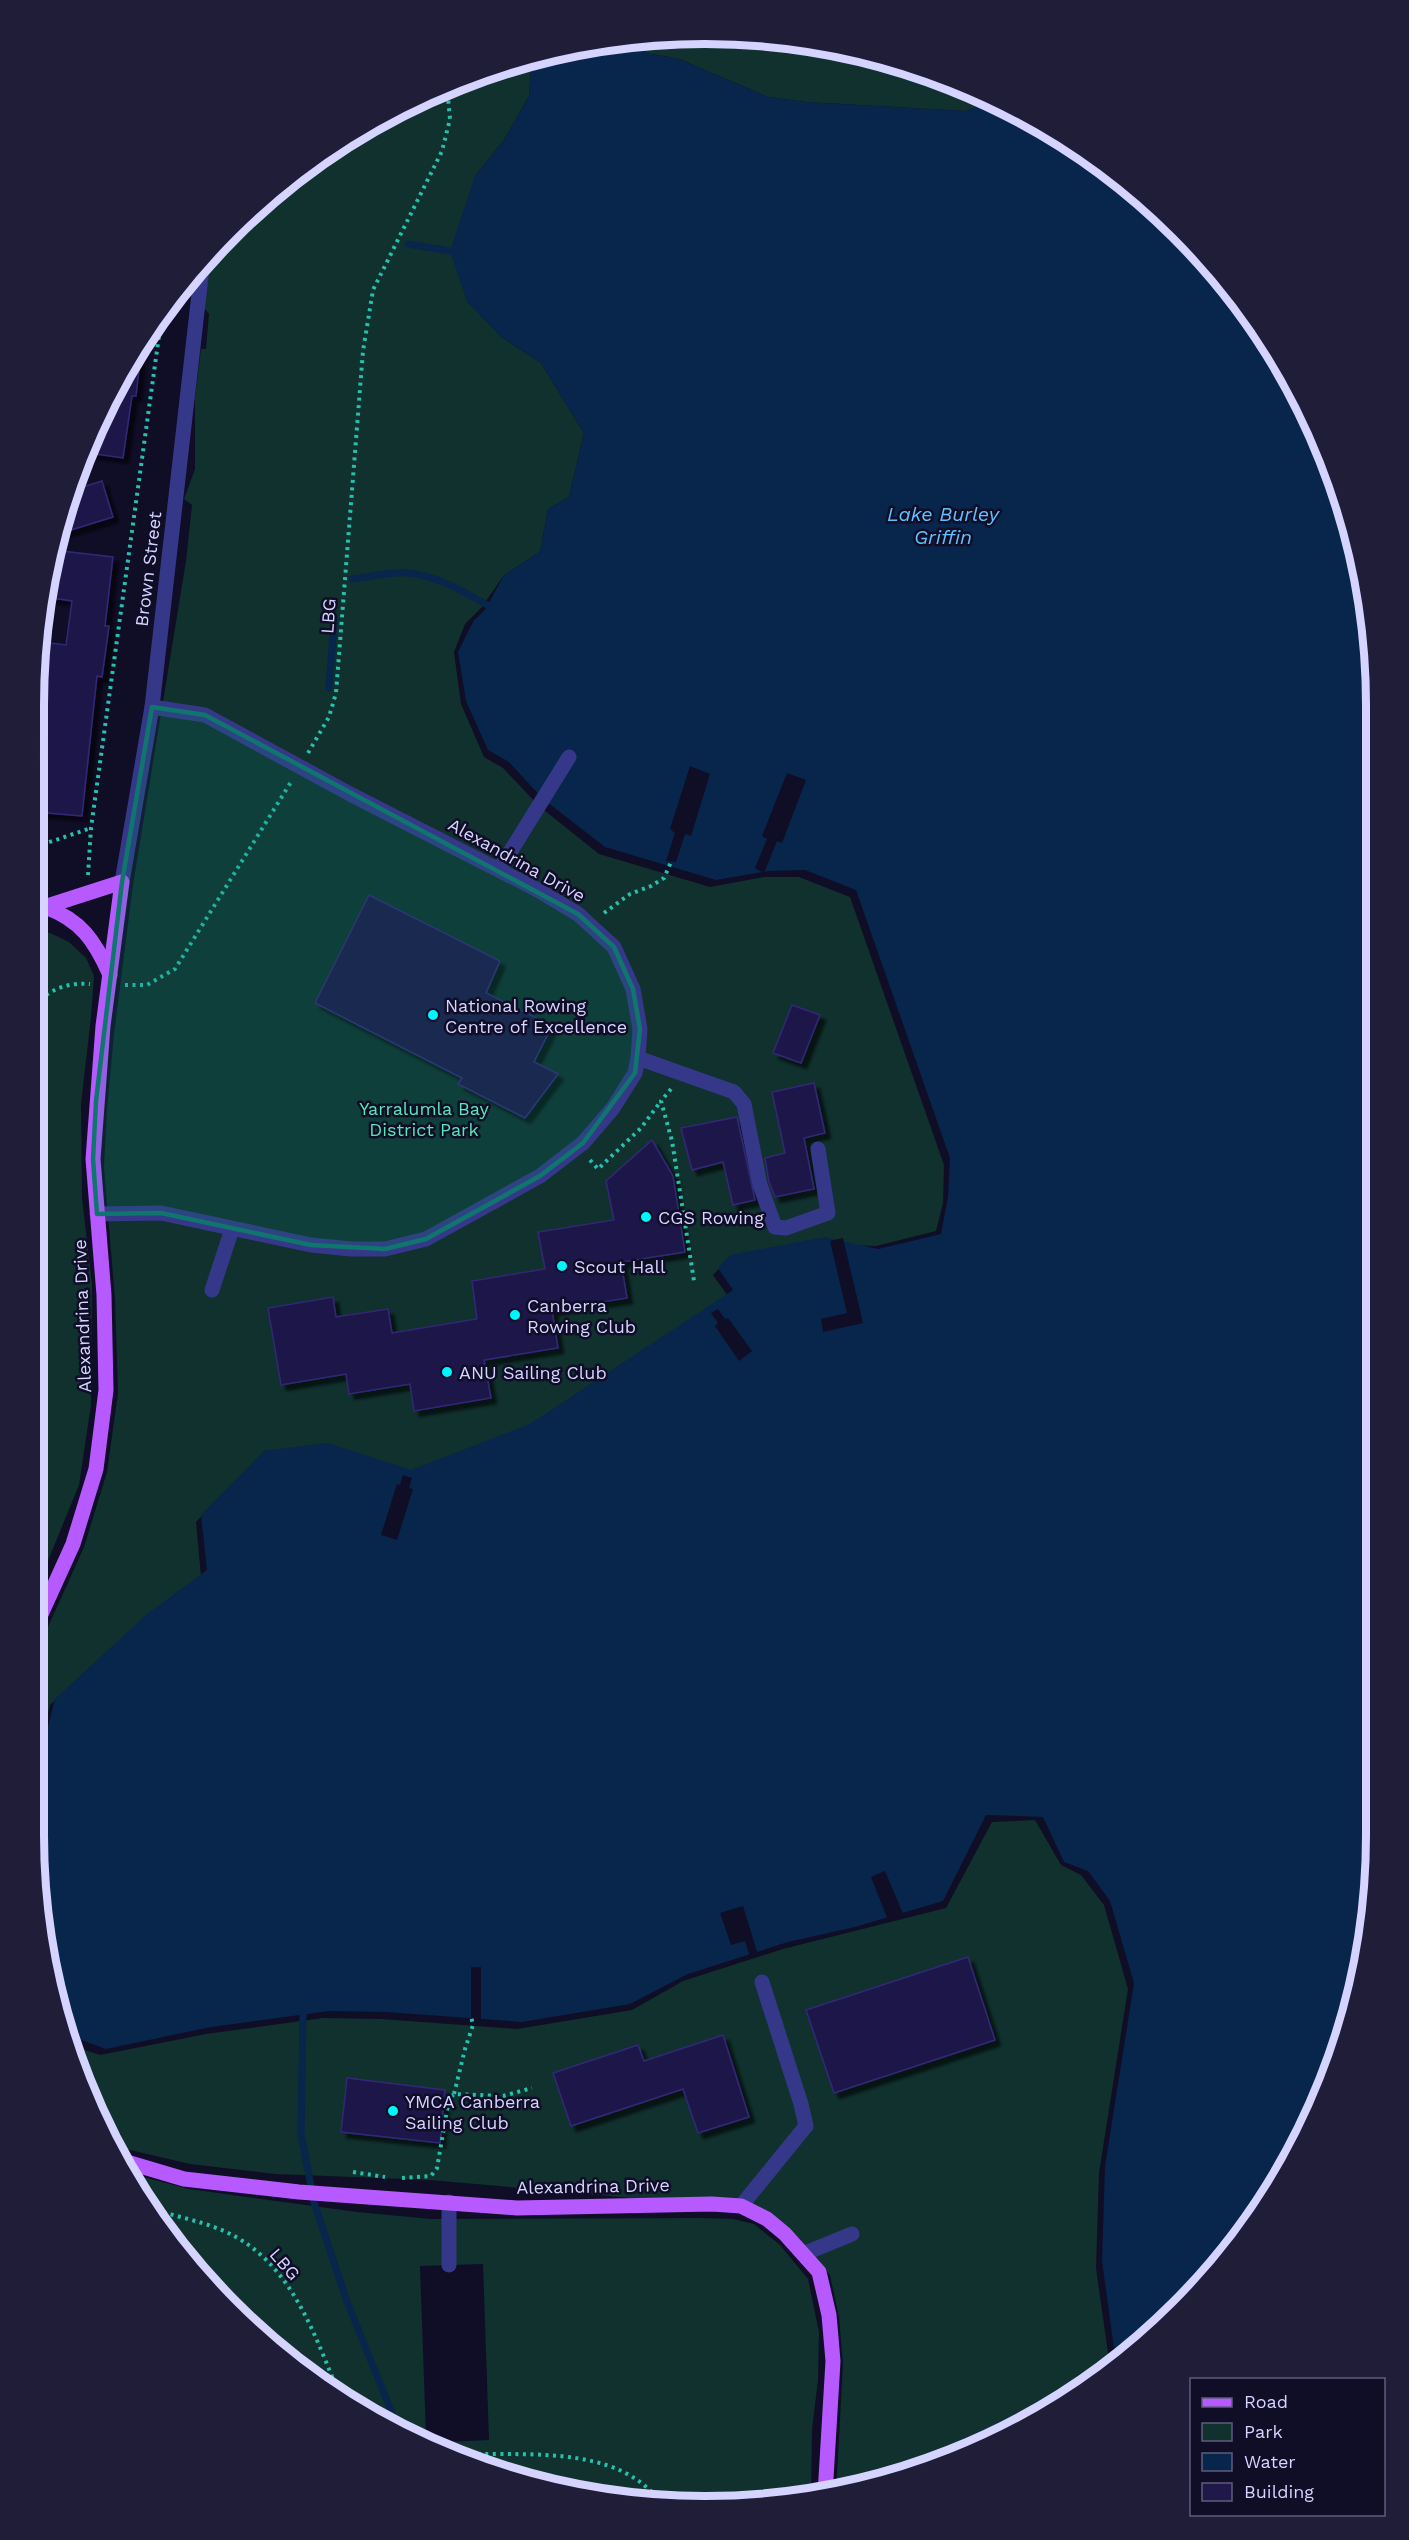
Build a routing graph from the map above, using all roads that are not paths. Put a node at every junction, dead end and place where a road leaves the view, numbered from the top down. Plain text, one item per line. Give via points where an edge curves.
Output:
1 (201, 277) edge
2 (152, 707) junction
3 (569, 757) dead end
4 (499, 870) junction
5 (122, 882) junction
6 (44, 907) edge
7 (44, 909) edge
8 (109, 980) junction
9 (638, 1058) junction
10 (818, 1149) dead end
11 (97, 1214) junction
12 (232, 1229) junction
13 (212, 1290) dead end
14 (44, 1608) edge
15 (762, 1982) dead end
16 (130, 2163) edge
17 (449, 2202) junction
18 (741, 2206) junction
19 (852, 2234) dead end
20 (803, 2254) junction
21 (449, 2265) dead end
22 (826, 2485) edge

1 - 2 street, Brown Street
2 - 4 street, Alexandrina Drive via 205,715
2 - 5 street, Brown Street
3 - 4 street
4 - 9 street, Alexandrina Drive via 578,914 614,947 633,989 640,1029
5 - 6 main road
5 - 8 main road, Alexandrina Drive
7 - 8 main road via 64,914 83,929 97,947
8 - 11 main road, Alexandrina Drive via 93,1147
9 - 10 street via 734,1092 744,1104 760,1185 775,1227 786,1228 828,1213
9 - 12 street, Alexandrina Drive via 635,1073 613,1108 583,1143 540,1176 426,1239 385,1250 351,1249
11 - 12 street, Alexandrina Drive via 161,1213
11 - 14 main road, Alexandrina Drive via 106,1390 96,1469 73,1544
12 - 13 street
15 - 18 street via 806,2126
16 - 17 main road, Alexandrina Drive via 184,2179 299,2192
17 - 18 main road, Alexandrina Drive via 517,2208
17 - 21 street
18 - 20 main road, Alexandrina Drive via 767,2219
19 - 20 street
20 - 22 main road, Alexandrina Drive via 819,2272 829,2315 833,2361

